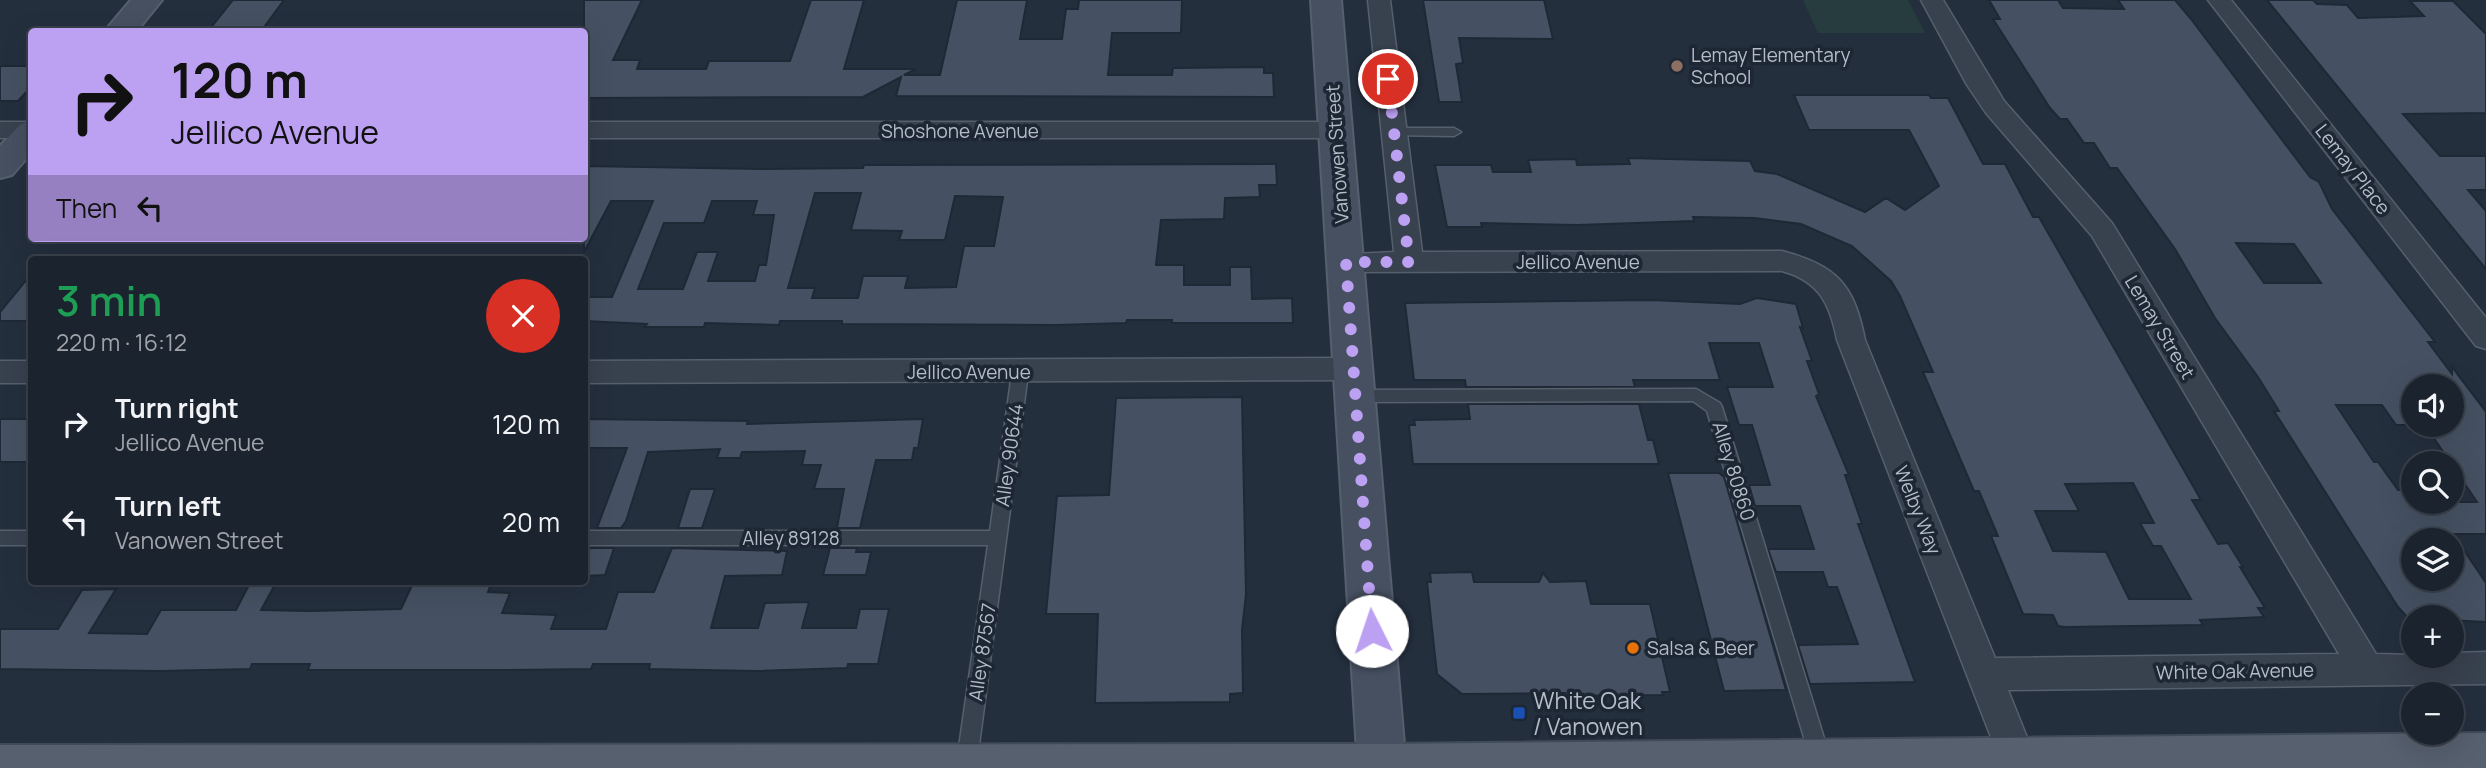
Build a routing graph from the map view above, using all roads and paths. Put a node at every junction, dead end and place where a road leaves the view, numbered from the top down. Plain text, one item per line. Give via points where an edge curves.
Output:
1 (147, 0) edge
2 (1326, 0) edge
3 (1380, 0) edge
4 (1933, 0) edge
5 (2219, 0) edge
6 (122, 28) edge
7 (0, 130) edge
8 (1335, 130) junction
9 (28, 131) edge
10 (588, 131) edge
11 (1394, 132) junction
12 (1454, 132) dead end
13 (28, 136) edge
14 (0, 167) edge
15 (1346, 262) junction
16 (1409, 262) junction
17 (1809, 268) joint
18 (2486, 338) edge
19 (0, 372) edge
20 (28, 372) edge
21 (588, 372) edge
22 (1020, 373) junction
23 (1354, 382) junction
24 (0, 538) edge
25 (28, 538) edge
26 (588, 538) edge
27 (998, 538) junction
28 (2486, 668) edge
29 (2367, 670) junction
30 (1984, 674) junction
31 (2486, 755) edge
32 (2018, 760) junction
33 (1822, 762) junction
34 (1762, 766) edge
35 (966, 767) edge
36 (0, 768) edge
37 (1382, 768) edge

1 - 6 main road
2 - 8 main road, Vanowen Street
3 - 11 street
4 - 29 street, Lemay Street via 1979,85 2102,230
5 - 18 street, Lemay Place
7 - 9 street
8 - 10 street, Shoshone Avenue
8 - 15 main road, Vanowen Street
11 - 12 lane
11 - 16 street
13 - 14 main road
15 - 16 street, Jellico Avenue
15 - 23 main road, Vanowen Street
16 - 17 street, Jellico Avenue via 1750,260
17 - 30 street, Welby Way via 1838,294 1851,340
19 - 20 street
21 - 22 street, Jellico Avenue
22 - 23 street, Jellico Avenue
22 - 27 lane, Alley 90644
23 - 33 lane, Alley 80860 via 1696,395 1714,407
23 - 37 main road, Vanowen Street
24 - 25 lane
26 - 27 lane, Alley 89128
27 - 35 lane, Alley 87567
28 - 29 street, White Oak Avenue
29 - 30 street, White Oak Avenue
30 - 32 street, Welby Way
31 - 32 main road
32 - 33 main road
33 - 34 main road
34 - 37 main road
35 - 36 main road
35 - 37 main road

